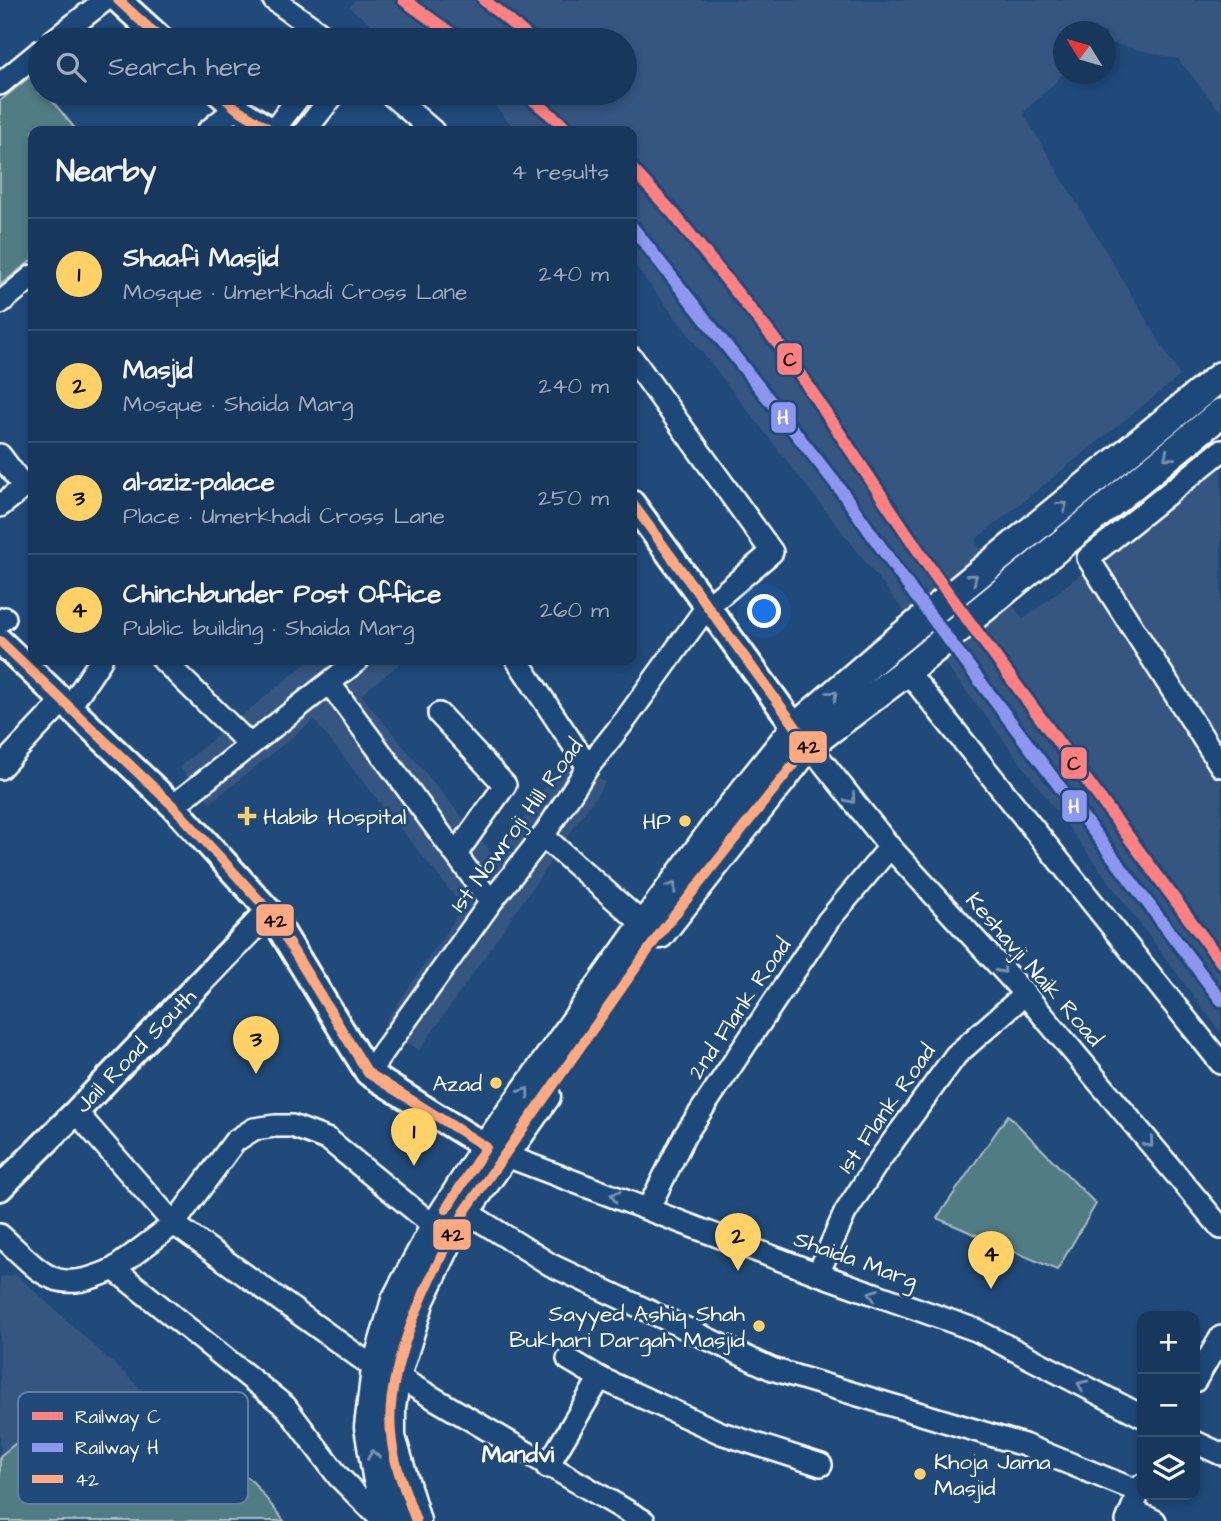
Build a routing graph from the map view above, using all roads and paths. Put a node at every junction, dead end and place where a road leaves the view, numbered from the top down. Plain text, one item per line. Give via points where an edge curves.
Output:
1 (105, 0) edge
2 (118, 0) edge
3 (274, 0) edge
4 (69, 28) edge
5 (149, 28) edge
6 (313, 28) edge
7 (28, 61) edge
8 (0, 84) edge
9 (225, 105) edge
10 (234, 105) edge
11 (293, 105) edge
12 (326, 105) edge
13 (403, 105) edge
14 (211, 126) edge
15 (266, 126) edge
16 (277, 126) edge
17 (309, 126) edge
18 (427, 126) edge
19 (28, 279) edge
20 (0, 303) edge
21 (637, 371) edge
22 (1221, 376) edge
23 (1221, 413) edge
24 (1221, 452) edge
25 (0, 455) edge
26 (28, 482) edge
27 (28, 484) edge
28 (0, 506) edge
29 (637, 510) edge
30 (706, 608) junction
31 (2, 627) edge
32 (28, 659) edge
33 (33, 665) edge
34 (97, 665) edge
35 (168, 665) edge
36 (352, 665) edge
37 (520, 665) edge
38 (913, 665) junction
39 (330, 684) junction
40 (66, 705) junction
41 (439, 714) dead end
42 (802, 737) junction
43 (250, 745) junction
44 (1221, 766) edge
45 (589, 767) junction
46 (0, 768) edge
47 (173, 806) junction
48 (543, 836) junction
49 (890, 847) junction
50 (456, 854) junction
51 (491, 902) junction
52 (269, 911) junction
53 (653, 929) junction
54 (1025, 995) junction
55 (1221, 1063) edge
56 (368, 1073) junction
57 (76, 1112) junction
58 (495, 1151) junction
59 (0, 1188) edge
60 (648, 1209) junction
61 (174, 1224) junction
62 (451, 1224) junction
63 (1221, 1228) edge
64 (0, 1235) edge
65 (114, 1269) junction
66 (818, 1274) junction
67 (1221, 1337) edge
68 (568, 1359) dead end
69 (386, 1373) junction
70 (1199, 1374) edge
71 (600, 1378) junction
72 (1137, 1413) edge
73 (1200, 1444) edge
74 (1221, 1454) edge
75 (821, 1465) dead end
76 (547, 1467) junction
77 (1135, 1502) edge
78 (383, 1521) edge
79 (390, 1521) edge
80 (416, 1521) edge
81 (644, 1521) edge
82 (1155, 1521) edge

1 - 4 street
2 - 5 street
3 - 6 street
7 - 8 street
9 - 14 street
10 - 15 street
11 - 16 street
12 - 17 street
13 - 18 street
19 - 20 street
21 - 30 street, 1st Nowroji Hill Road via 772,552
42 -> 22 main road via 901,637
23 -> 38 main road
24 - 44 street via 1088,558
25 - 26 street
27 - 28 street
29 - 30 street
30 - 42 street
30 - 45 street, 1st Nowroji Hill Road
31 - 32 street
33 - 40 street
34 - 40 street
35 - 43 street
36 - 39 street
37 - 45 street
38 - 42 main road
38 - 55 street
39 - 43 street
39 - 50 street
40 - 46 street
40 - 47 street
41 - 50 street via 505,785
42 -> 49 street, Keshavji Naik Road
42 - 53 main road
43 - 47 street
45 - 48 street, 1st Nowroji Hill Road
47 - 52 street
48 - 51 street, 1st Nowroji Hill Road
48 - 53 street
49 -> 54 street, Keshavji Naik Road
49 - 60 street, 2nd Flank Road via 821,932 685,1135
50 - 51 street
51 - 56 street, 1st Nowroji Hill Road
52 - 56 street
52 - 57 street, Jail Road South
53 - 58 main road
54 -> 63 street, Keshavji Naik Road
54 - 66 street, 1st Flank Road via 956,1055 845,1213
56 - 58 street
57 - 59 street, Jail Road South
57 - 61 street
60 -> 58 street, Shaida Marg
58 - 62 main road
60 - 66 street, Shaida Marg
61 - 62 street via 235,1142 254,1129 292,1126 329,1140
61 - 65 street
61 - 69 street
62 - 69 main road via 396,1300
62 - 77 street via 551,1265 772,1369 1024,1445
64 - 65 street via 57,1281 89,1280
65 - 78 street via 286,1408 338,1476
72 -> 66 street, Shaida Marg via 976,1330
67 - 70 street
68 - 71 street
69 - 76 street
79 -> 69 main road via 369,1427
69 - 80 main road via 391,1437
71 - 75 street via 721,1433
71 - 76 street
73 - 74 street
76 - 81 street
77 - 82 street

